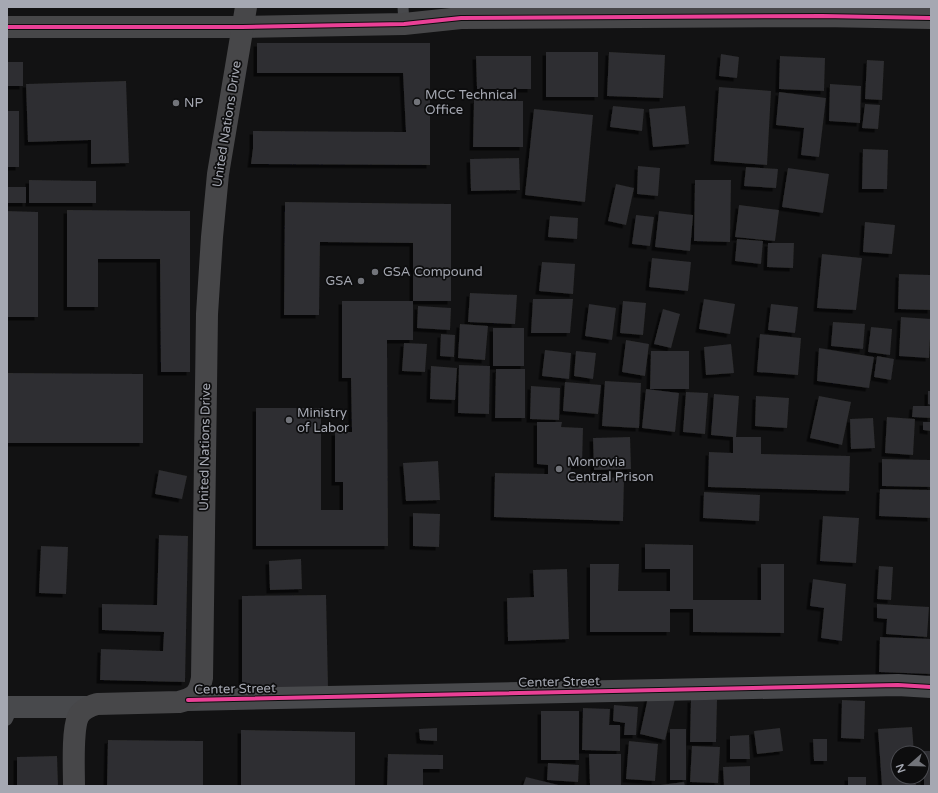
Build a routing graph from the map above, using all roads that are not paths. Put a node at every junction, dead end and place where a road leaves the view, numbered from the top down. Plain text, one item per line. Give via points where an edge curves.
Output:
1 (403, 16) edge
2 (244, 17) edge
3 (931, 18) edge
4 (7, 27) edge
5 (931, 687) edge
6 (188, 700) junction
7 (88, 707) junction
8 (9, 712) edge
9 (74, 786) edge

1 - 2 street
1 - 3 street
2 - 4 street
2 - 6 street, United Nations Drive via 218,174 212,237 207,314 202,678 197,694
5 - 6 street, Center Street via 898,685
6 - 7 street via 98,704
7 - 8 street
7 - 9 street via 78,716 75,728

